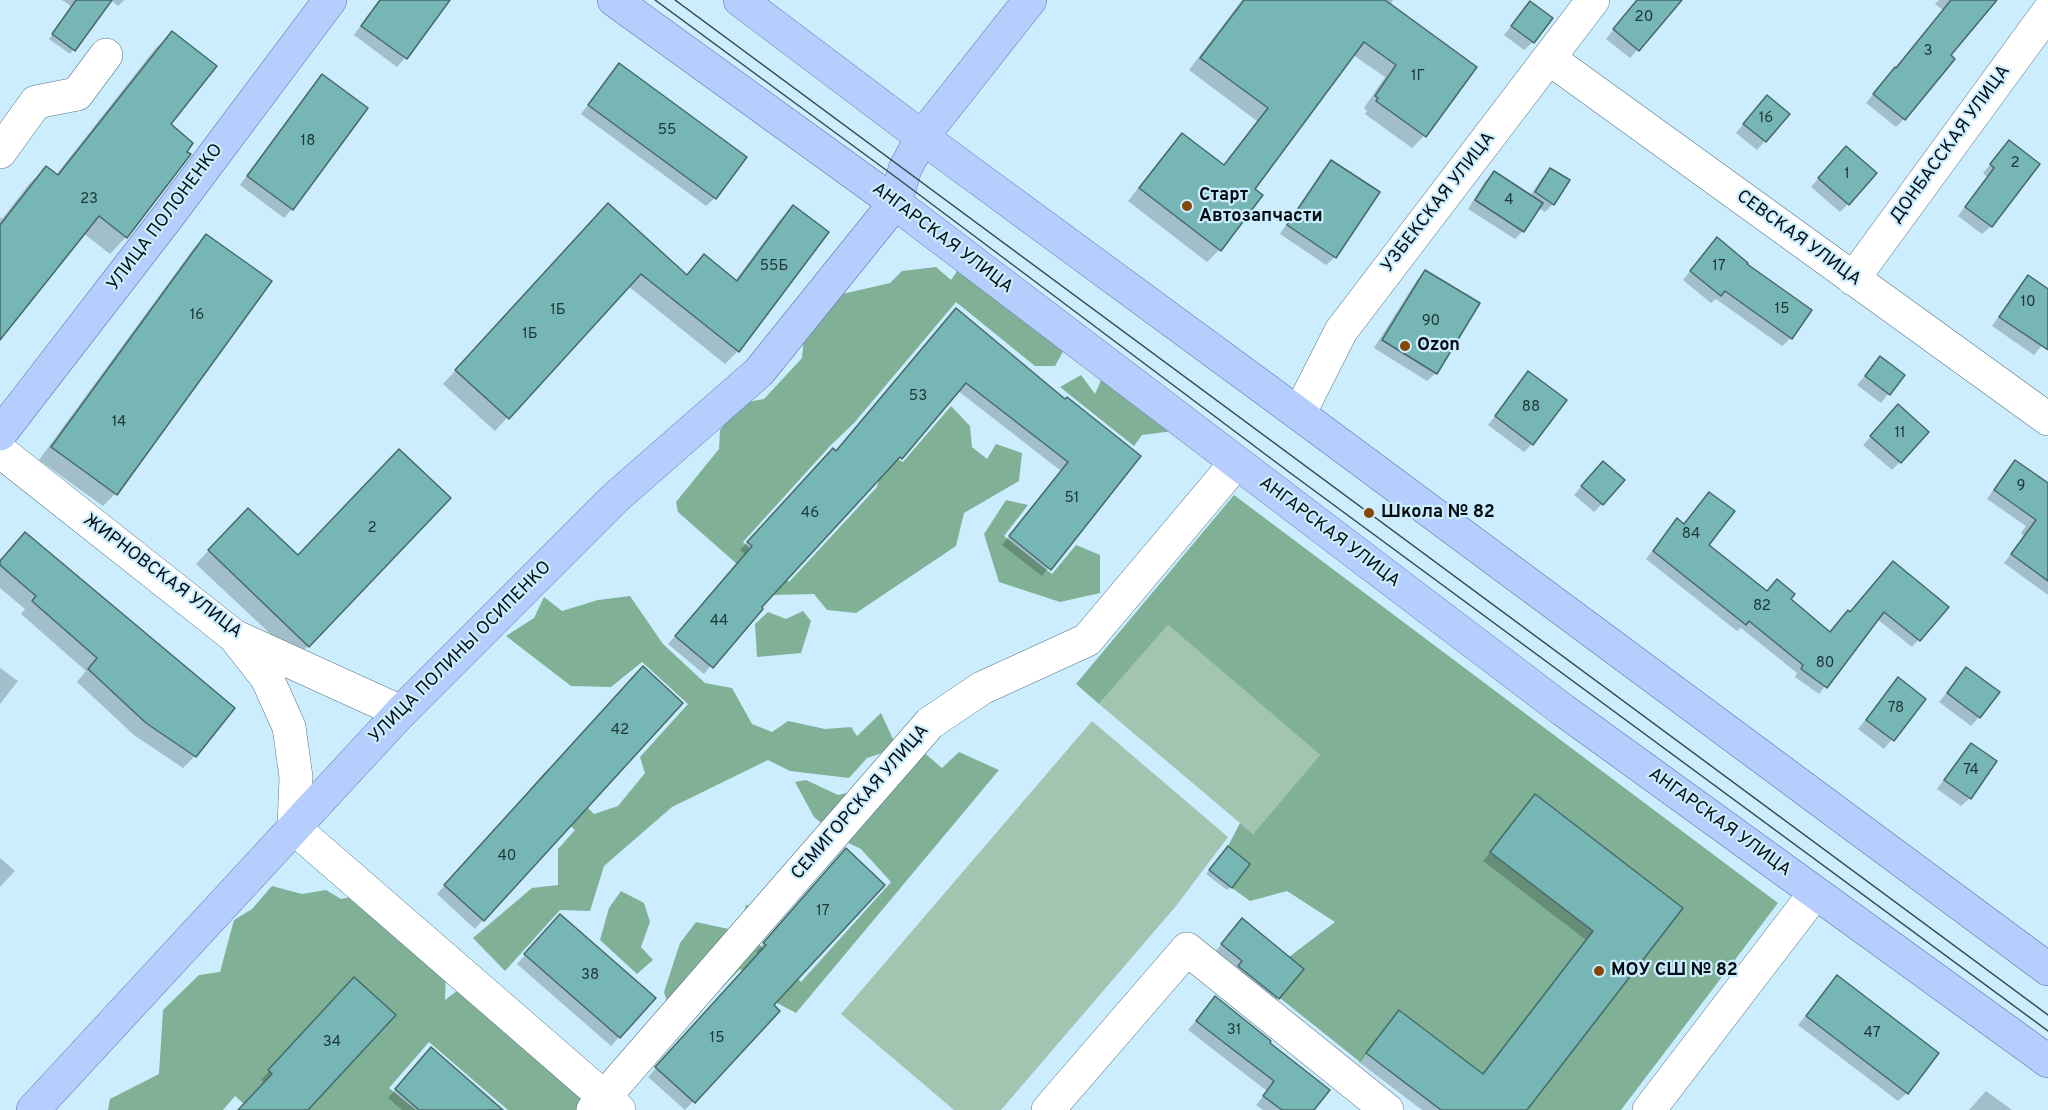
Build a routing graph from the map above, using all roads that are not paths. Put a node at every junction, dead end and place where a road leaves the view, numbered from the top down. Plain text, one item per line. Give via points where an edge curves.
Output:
1 (330, 0) edge
2 (614, 0) edge
3 (740, 0) edge
4 (1030, 0) edge
5 (1593, 0) edge
6 (2048, 12) edge
7 (106, 55) dead end
8 (1550, 59) junction
9 (922, 137) junction
10 (0, 152) edge
11 (895, 203) junction
12 (1853, 279) junction
13 (1299, 414) junction
14 (2048, 419) edge
15 (0, 434) edge
16 (0, 451) edge
17 (1236, 463) junction
18 (234, 636) junction
19 (401, 712) junction
20 (294, 828) junction
21 (1815, 893) junction
22 (2048, 969) edge
23 (2048, 1062) edge
24 (605, 1106) edge
25 (33, 1110) edge
26 (1048, 1110) edge
27 (1387, 1110) edge
28 (1649, 1110) edge

1 - 15 main road, УЛИЦА ПОЛОНЕНКО
2 - 11 main road, АНГАРСКАЯ УЛИЦА
3 - 9 main road
4 - 9 main road
5 - 8 street, УЗБЕКСКАЯ УЛИЦА
6 - 12 street, ДОНБАССКАЯ УЛИЦА
7 - 10 street via 77,94 36,102
8 - 12 street, СЕВСКАЯ УЛИЦА
8 - 13 street, УЗБЕКСКАЯ УЛИЦА via 1341,331
9 - 11 main road via 905,170
9 - 13 main road
11 - 17 main road, АНГАРСКАЯ УЛИЦА
11 - 19 main road, УЛИЦА ПОЛИНЫ ОСИПЕНКО via 759,372 615,498
12 - 14 street, СЕВСКАЯ УЛИЦА
13 - 22 main road
16 - 18 street, ЖИРНОВСКАЯ УЛИЦА
17 - 21 main road, АНГАРСКАЯ УЛИЦА via 1563,710
17 - 24 street, СЕМИГОРСКАЯ УЛИЦА via 1087,640 982,688 930,723
18 - 19 street, ЖИРНОВСКАЯ УЛИЦА
18 - 20 street via 267,678 289,727 296,777
19 - 20 main road, УЛИЦА ПОЛИНЫ ОСИПЕНКО
20 - 24 street
20 - 25 main road, УЛИЦА ПОЛИНЫ ОСИПЕНКО
21 - 23 main road, АНГАРСКАЯ УЛИЦА
21 - 28 street
26 - 27 street via 1187,950

